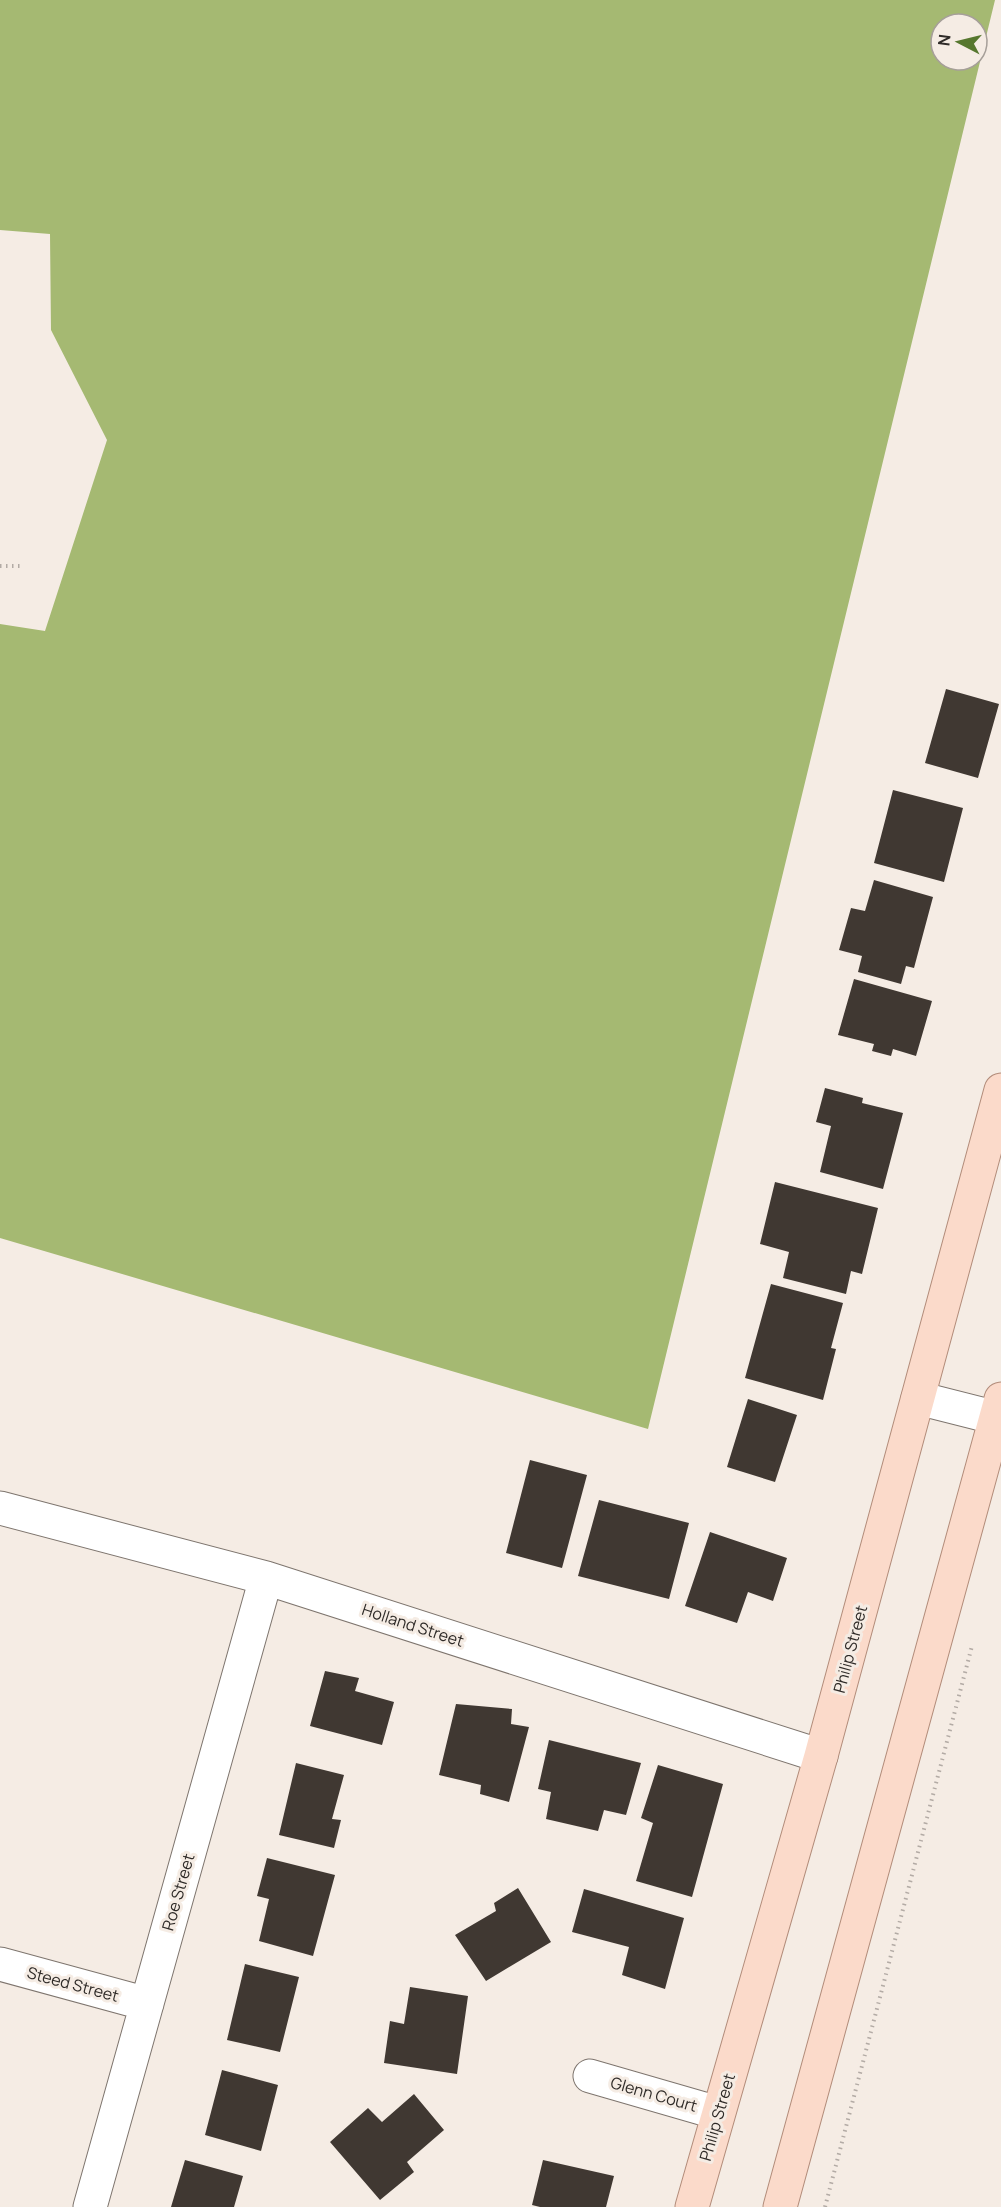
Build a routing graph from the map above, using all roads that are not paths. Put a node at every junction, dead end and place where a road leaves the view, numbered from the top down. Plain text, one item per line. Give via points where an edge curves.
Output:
1 (1001, 1090) edge
2 (918, 1398) junction
3 (999, 1412) edge
4 (0, 1508) edge
5 (266, 1578) junction
6 (821, 1756) junction
7 (0, 1964) edge
8 (147, 2004) junction
9 (590, 2076) dead end
10 (718, 2113) junction
11 (90, 2207) edge
12 (692, 2207) edge
13 (780, 2207) edge

1 - 2 main road, Philip Street
2 - 3 street
2 - 6 main road, Philip Street
3 - 13 main road
4 - 5 street, Holland Street
5 - 6 street, Holland Street
5 - 8 street, Roe Street
6 - 10 main road, Philip Street
7 - 8 street, Steed Street
8 - 11 street, Roe Street
9 - 10 street, Glenn Court
10 - 12 main road, Philip Street

